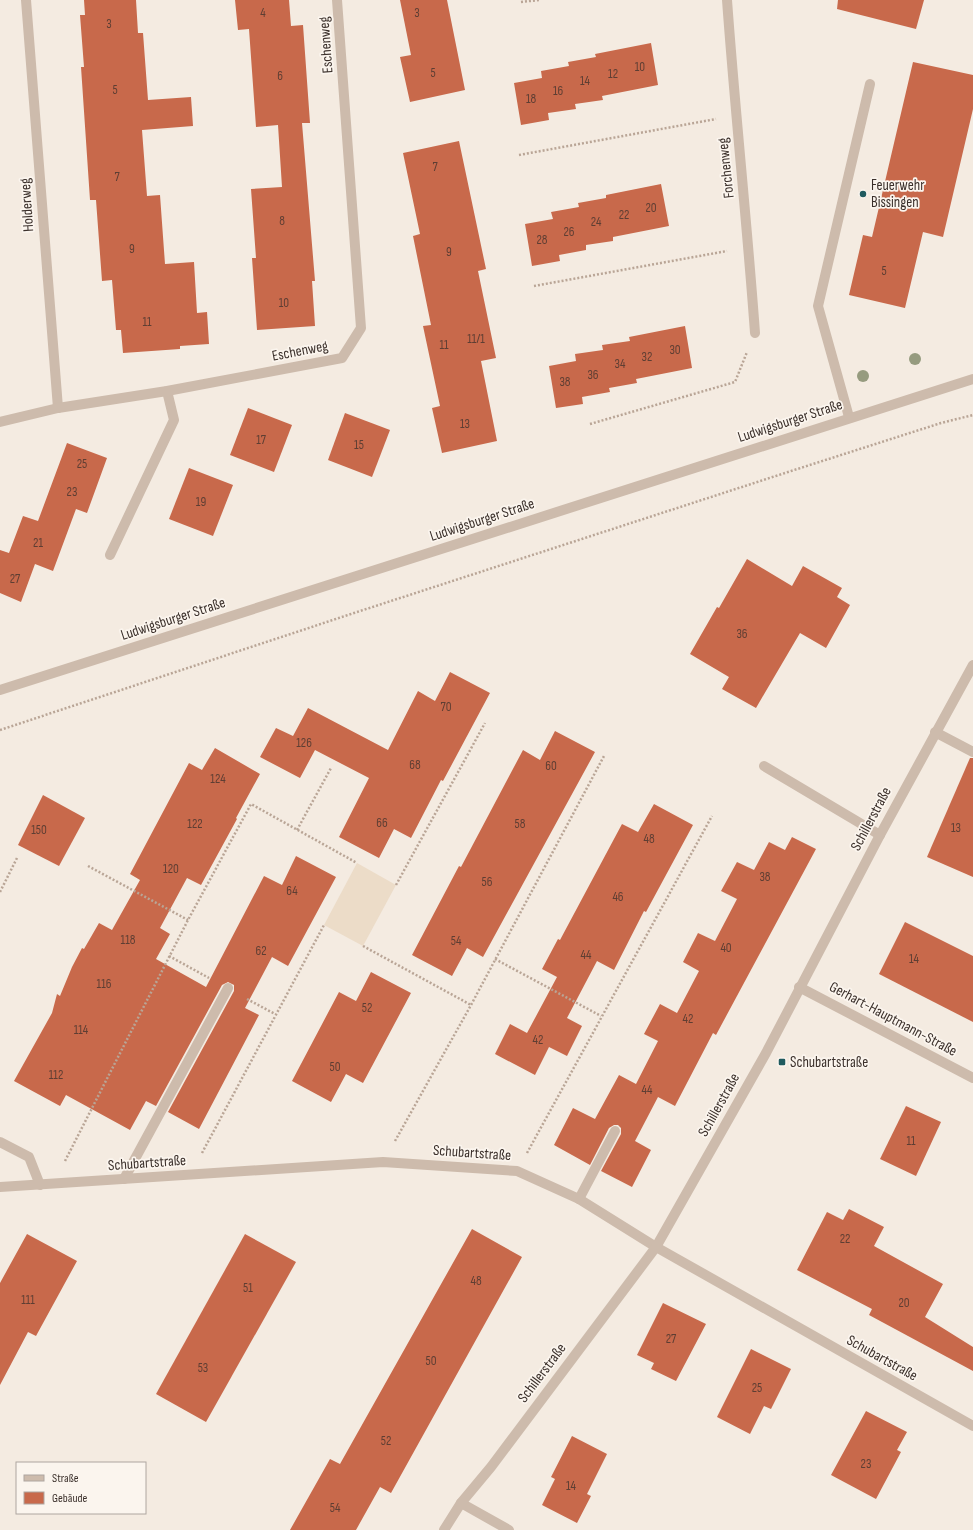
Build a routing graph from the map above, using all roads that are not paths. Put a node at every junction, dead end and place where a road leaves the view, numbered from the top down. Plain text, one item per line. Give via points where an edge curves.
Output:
1 (26, 0) edge
2 (337, 0) edge
3 (727, 0) edge
4 (870, 84) dead end
5 (755, 333) road end
6 (973, 379) edge
7 (168, 391) junction
8 (58, 408) junction
9 (849, 417) junction
10 (0, 422) edge
11 (110, 555) dead end
12 (973, 665) edge
13 (0, 690) edge
14 (935, 732) junction
15 (973, 752) edge
16 (764, 766) dead end
17 (880, 835) junction
18 (799, 987) junction
19 (228, 988) dead end
20 (973, 1078) edge
21 (615, 1131) dead end
22 (0, 1142) edge
23 (124, 1179) junction
24 (40, 1185) junction
25 (0, 1187) edge
26 (579, 1199) junction
27 (656, 1247) junction
28 (973, 1426) edge
29 (461, 1503) junction
30 (444, 1530) edge
31 (509, 1530) edge

1 - 8 street, Holderweg
2 - 7 street, Eschenweg via 361,328 342,358
3 - 5 street, Forchenweg
4 - 9 street via 818,306
6 - 9 street, Ludwigsburger Straße
7 - 8 street, Eschenweg
7 - 11 street via 174,420
8 - 10 street, Eschenweg
9 - 13 street, Ludwigsburger Straße
12 - 14 street, Schillerstraße
14 - 15 street
14 - 17 street, Schillerstraße
16 - 17 street
17 - 18 street, Schillerstraße
18 - 20 street, Gerhart-Hauptmann-Straße
18 - 27 street, Schillerstraße via 766,1053
19 - 23 street
21 - 26 street
22 - 24 street via 29,1157
23 - 24 street, Schubartstraße
23 - 26 street, Schubartstraße via 384,1162 517,1171
24 - 25 street, Schubartstraße
26 - 27 street, Schubartstraße
27 - 28 street, Schubartstraße
27 - 29 street, Schillerstraße
29 - 30 street, Schillerstraße
29 - 31 street

